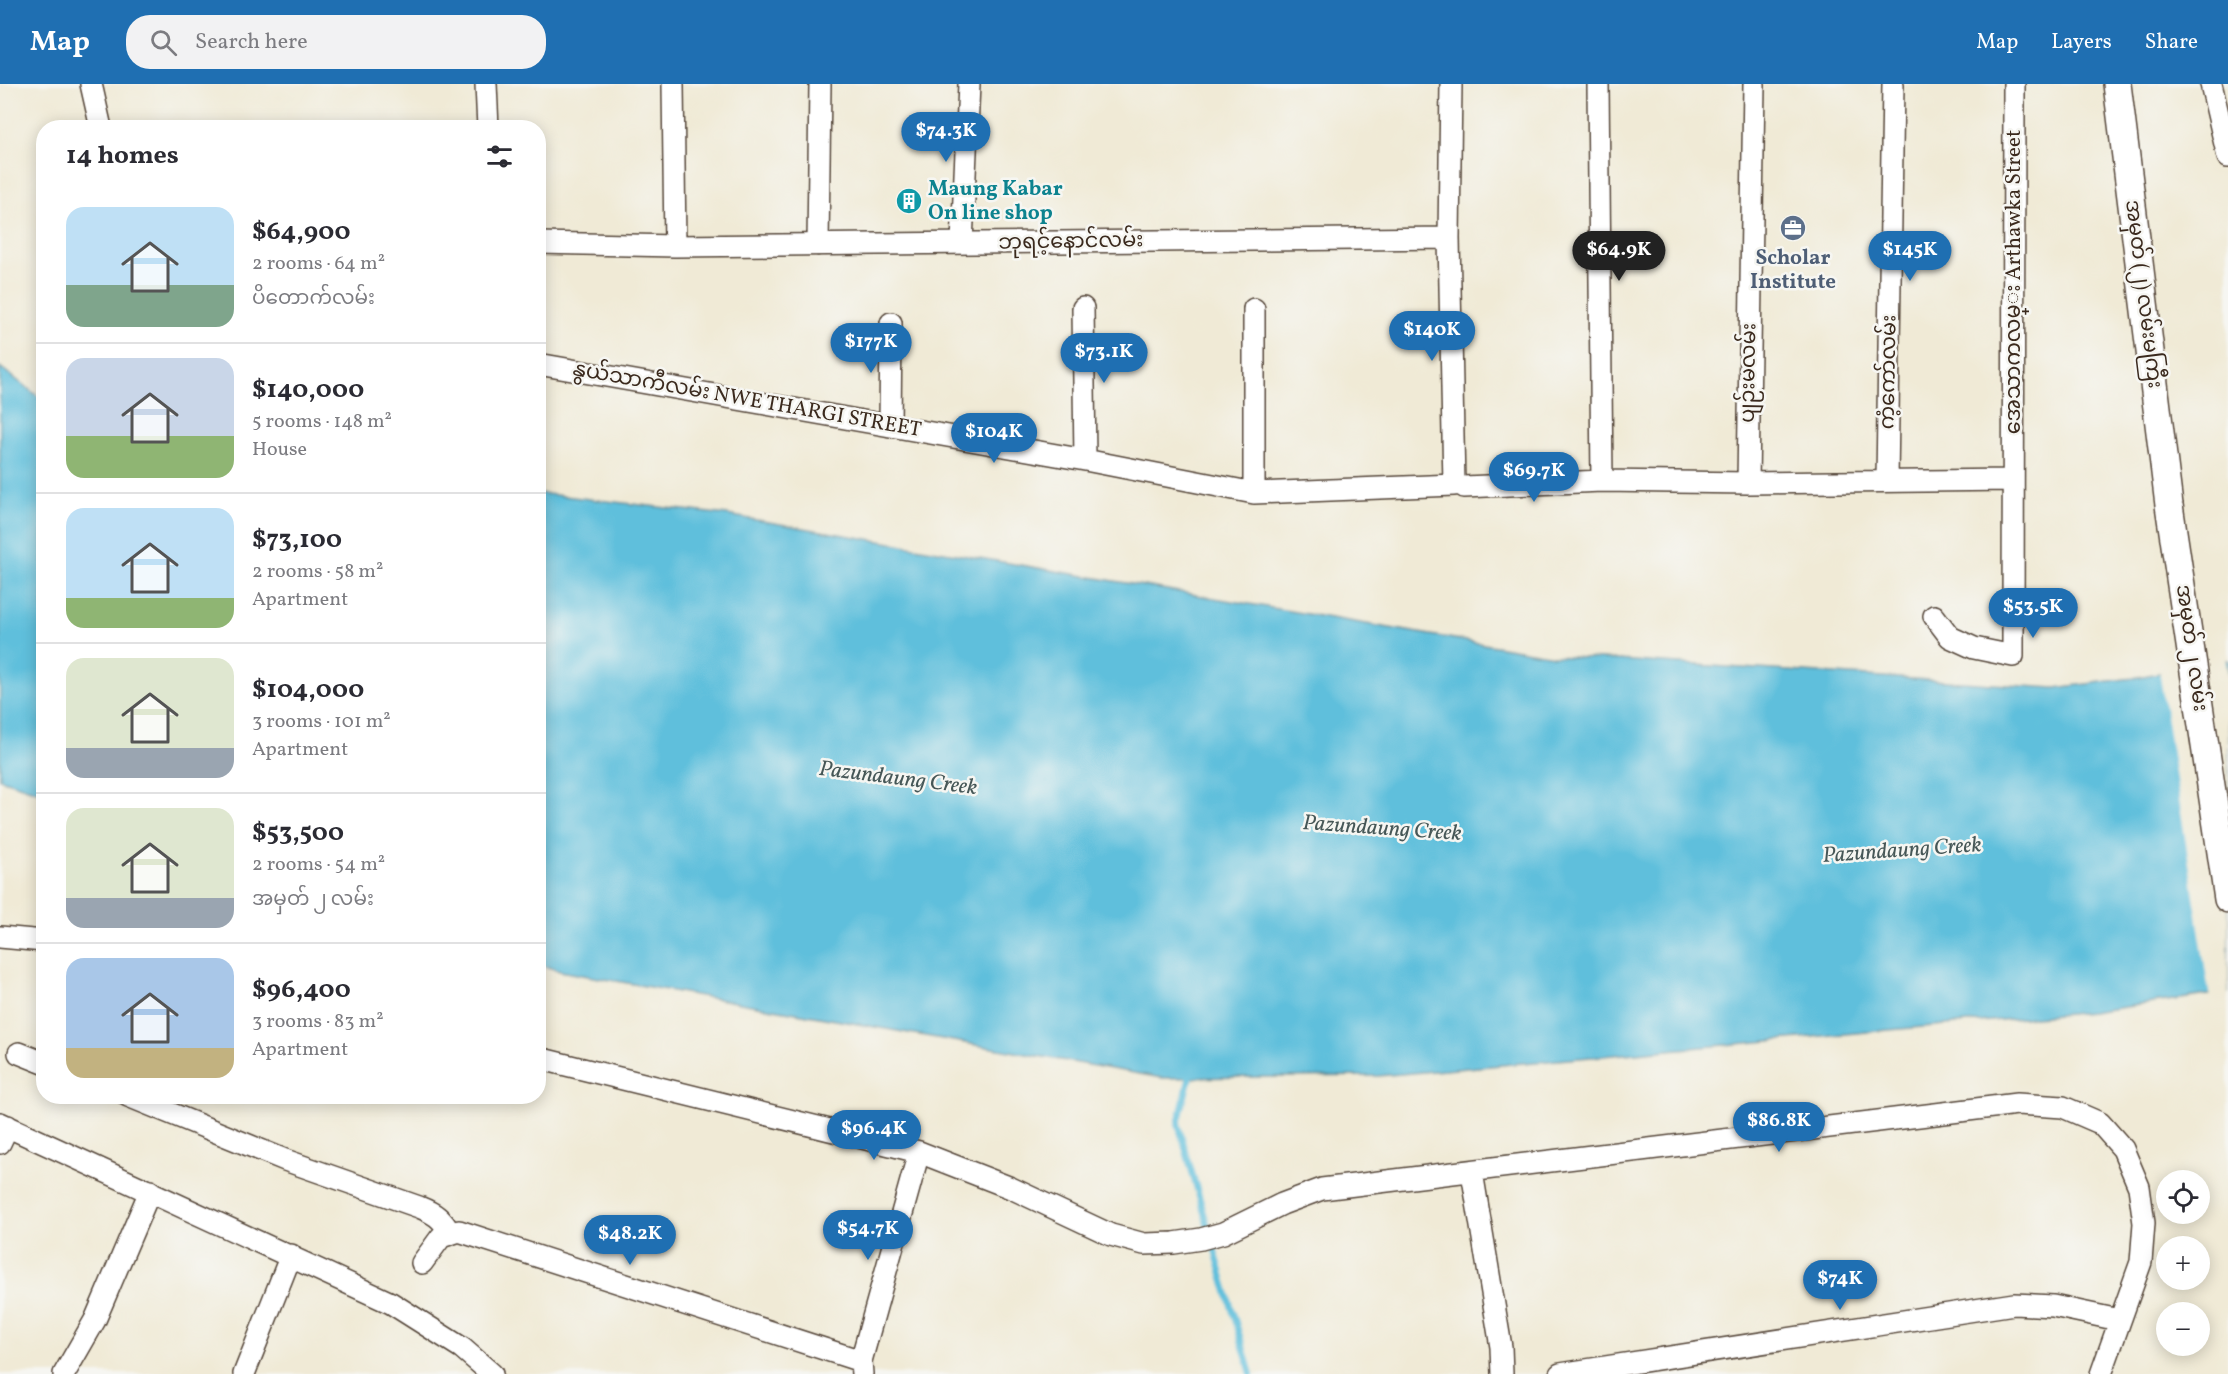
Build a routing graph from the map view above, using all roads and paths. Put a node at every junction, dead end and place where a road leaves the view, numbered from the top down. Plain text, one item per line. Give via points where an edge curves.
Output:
1 (91, 84) edge
2 (486, 84) edge
3 (673, 84) edge
4 (820, 84) edge
5 (969, 84) edge
6 (1450, 84) edge
7 (1598, 84) edge
8 (1754, 84) edge
9 (1893, 84) edge
10 (2014, 84) edge
11 (2117, 84) edge
12 (2211, 84) edge
13 (99, 120) edge
14 (488, 120) edge
15 (2228, 152) edge
16 (1449, 238) junction
17 (546, 243) edge
18 (962, 243) junction
19 (818, 245) junction
20 (675, 246) junction
21 (1083, 308) dead end
22 (1254, 309) dead end
23 (891, 323) dead end
24 (546, 365) edge
25 (890, 426) junction
26 (1085, 460) junction
27 (1887, 480) junction
28 (2013, 480) junction
29 (1602, 481) junction
30 (1748, 483) junction
31 (1459, 486) junction
32 (1254, 493) junction
33 (2169, 505) joint
34 (1934, 616) dead end
35 (2228, 899) edge
36 (0, 937) edge
37 (36, 940) edge
38 (19, 1053) dead end
39 (36, 1060) edge
40 (546, 1060) edge
41 (148, 1104) edge
42 (3, 1131) edge
43 (919, 1152) junction
44 (1472, 1172) junction
45 (150, 1191) junction
46 (450, 1233) junction
47 (291, 1255) junction
48 (422, 1263) dead end
49 (2119, 1320) junction
50 (861, 1368) edge
51 (64, 1374) edge
52 (244, 1374) edge
53 (492, 1374) edge
54 (1502, 1374) edge
55 (1560, 1374) edge
56 (2101, 1374) edge

1 - 13 street
2 - 14 street
3 - 20 street
4 - 19 street
5 - 18 street
6 - 16 street
7 - 29 street
8 - 30 street, ပျဉ်းမလမ်း
9 - 27 street, ကံ့ကော်လမ်း
10 - 28 street, အေသာကလမ္း Arthawka Street
11 - 33 main road, အမှတ် (၂) လမ်းမကြီး
12 - 15 street
16 - 18 street, ဘုရင့်နောင်လမ်း
16 - 31 street
17 - 20 street, ဘုရင့်နောင်လမ်း
18 - 19 street, ဘုရင့်နောင်လမ်း
19 - 20 street, ဘုရင့်နောင်လမ်း
21 - 26 street
22 - 32 street
23 - 25 street
24 - 25 street, နွယ်သာကီလမ်း NWE THARGI STREET
25 - 26 street, နွယ်သာကီလမ်း NWE THARGI STREET
26 - 32 street, နွယ်သာကီလမ်း NWE THARGI STREET
27 - 28 street, နွယ်သာကီလမ်း NWE THARGI STREET
27 - 30 street, နွယ်သာကီလမ်း NWE THARGI STREET
28 - 34 street, အေသာကလမ္း Arthawka Street via 2013,656 1974,648 1950,637
29 - 30 street, နွယ်သာကီလမ်း NWE THARGI STREET
29 - 31 street, နွယ်သာကီလမ်း NWE THARGI STREET
31 - 32 street, နွယ်သာကီလမ်း NWE THARGI STREET
33 - 35 main road, အမှတ် ၂ လမ်း
36 - 37 street
38 - 39 street
40 - 43 street
41 - 46 street via 285,1160 427,1210 442,1220
42 - 45 street
43 - 44 street via 1011,1188 1111,1235 1143,1244 1174,1244 1223,1233 1322,1189
43 - 50 street
44 - 49 street via 2017,1104 2063,1107 2100,1123 2123,1149 2139,1186 2144,1223 2141,1263
44 - 54 street
45 - 47 street
45 - 51 street via 95,1320
46 - 48 street via 441,1238
46 - 50 street via 459,1231
47 - 52 street
47 - 53 street via 391,1303 462,1348
49 - 55 street via 2053,1306 2014,1304
49 - 56 street

